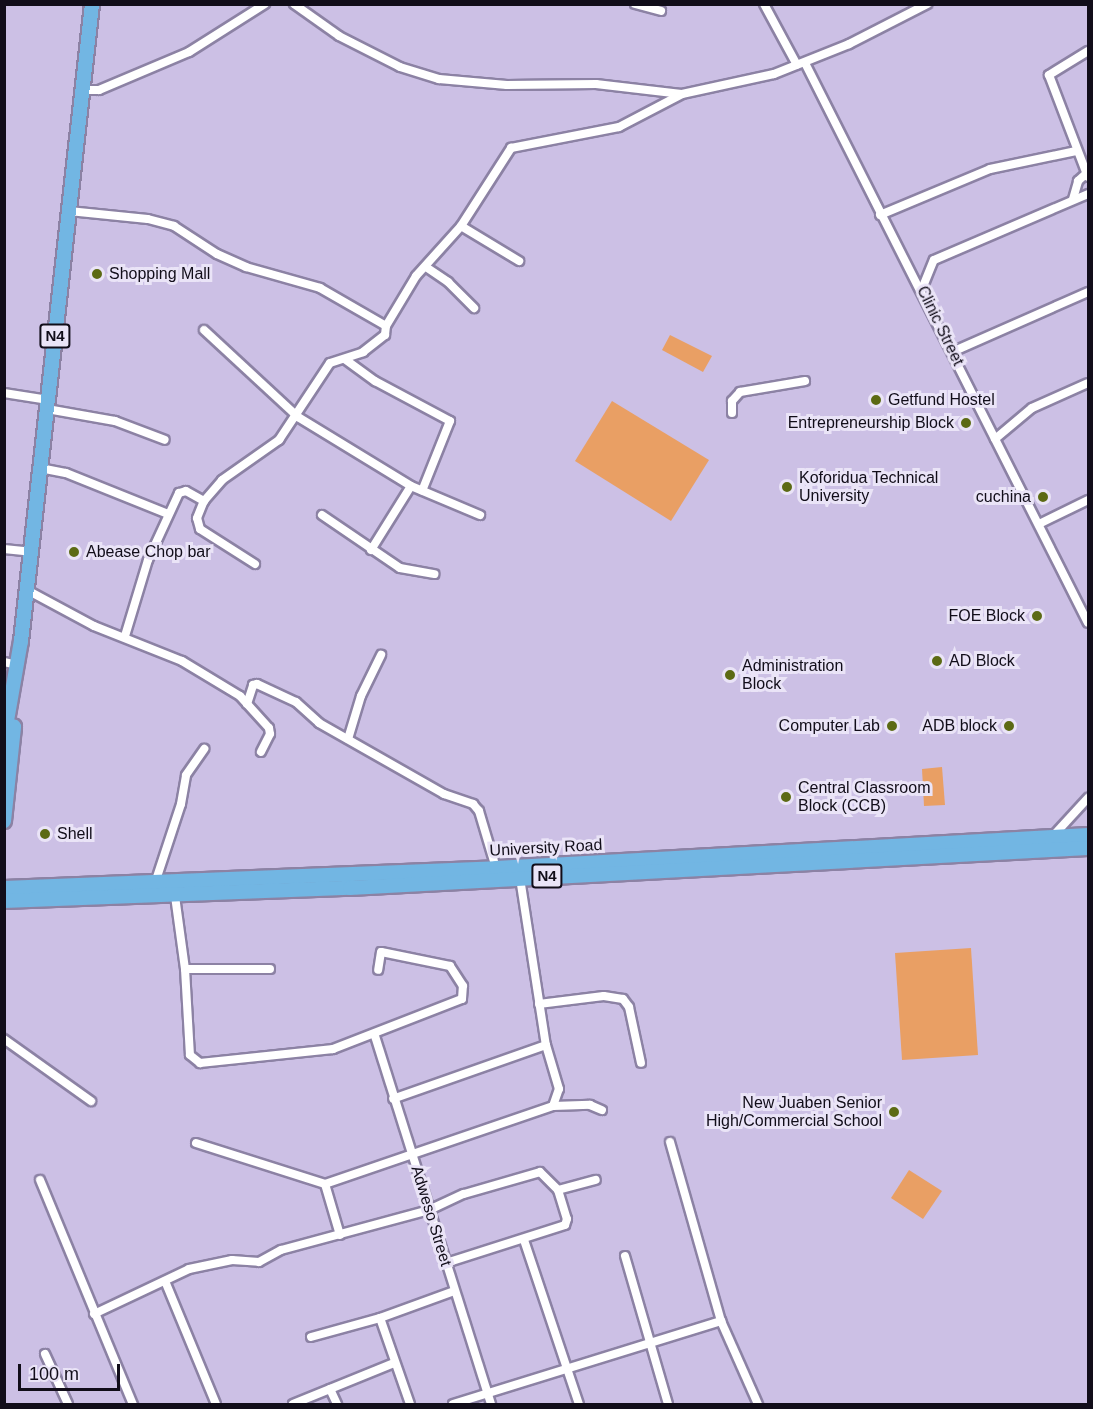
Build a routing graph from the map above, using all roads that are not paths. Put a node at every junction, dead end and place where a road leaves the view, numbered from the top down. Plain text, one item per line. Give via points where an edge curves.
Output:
1 (93, 4) edge
2 (265, 4) edge
3 (294, 4) edge
4 (635, 4) edge
5 (764, 4) edge
6 (927, 4) edge
7 (661, 11) dead end
8 (1089, 51) edge
9 (801, 64) junction
10 (83, 90) junction
11 (682, 94) junction
12 (1076, 150) junction
13 (1088, 174) edge
14 (1089, 194) edge
15 (1073, 199) junction
16 (69, 211) junction
17 (880, 215) junction
18 (461, 226) junction
19 (519, 261) dead end
20 (426, 267) junction
21 (922, 289) junction
22 (1089, 292) edge
23 (474, 308) dead end
24 (386, 326) junction
25 (204, 330) dead end
26 (952, 352) junction
27 (346, 360) junction
28 (806, 381) dead end
29 (1089, 383) edge
30 (4, 393) edge
31 (47, 405) junction
32 (732, 412) dead end
33 (298, 417) junction
34 (995, 439) junction
35 (165, 440) dead end
36 (40, 468) junction
37 (411, 486) junction
38 (422, 491) junction
39 (1089, 500) edge
40 (204, 501) junction
41 (168, 514) junction
42 (322, 515) dead end
43 (480, 515) dead end
44 (1039, 525) junction
45 (4, 549) edge
46 (371, 550) junction
47 (31, 552) junction
48 (255, 564) dead end
49 (434, 574) dead end
50 (27, 590) junction
51 (1089, 623) edge
52 (125, 636) junction
53 (381, 655) dead end
54 (13, 665) edge
55 (248, 704) junction
56 (5, 731) edge
57 (348, 740) junction
58 (204, 749) dead end
59 (261, 752) dead end
60 (1089, 798) edge
61 (4, 821) edge
62 (1089, 835) edge
63 (1053, 837) junction
64 (1089, 848) edge
65 (1045, 850) junction
66 (496, 868) junction
67 (520, 878) junction
68 (4, 880) edge
69 (155, 883) junction
70 (4, 888) edge
71 (27, 888) junction
72 (175, 896) junction
73 (11, 901) edge
74 (4, 907) edge
75 (185, 969) junction
76 (270, 969) dead end
77 (378, 970) dead end
78 (539, 1004) junction
79 (375, 1036) junction
80 (4, 1039) edge
81 (546, 1045) junction
82 (642, 1062) dead end
83 (393, 1099) junction
84 (91, 1101) dead end
85 (553, 1106) junction
86 (602, 1110) dead end
87 (670, 1142) dead end
88 (196, 1143) dead end
89 (411, 1154) junction
90 (39, 1180) dead end
91 (596, 1180) dead end
92 (325, 1184) junction
93 (558, 1190) junction
94 (429, 1210) junction
95 (340, 1235) junction
96 (524, 1240) junction
97 (626, 1256) dead end
98 (446, 1263) junction
99 (165, 1281) junction
100 (454, 1291) junction
101 (94, 1314) junction
102 (380, 1318) junction
103 (721, 1321) junction
104 (311, 1337) dead end
105 (648, 1344) junction
106 (45, 1354) dead end
107 (394, 1363) junction
108 (567, 1368) junction
109 (330, 1389) junction
110 (488, 1395) junction
111 (68, 1404) edge
112 (133, 1404) edge
113 (216, 1404) edge
114 (293, 1404) edge
115 (337, 1404) edge
116 (410, 1404) edge
117 (453, 1404) edge
118 (490, 1404) edge
119 (579, 1404) edge
120 (668, 1404) edge
121 (758, 1404) edge

1 - 10 highway, N4
2 - 10 street via 189,52 99,90
3 - 11 street via 339,36 400,67 439,79 596,84
4 - 7 street
5 - 9 street, Clinic Street
6 - 9 street
8 - 12 street via 1049,75
9 - 11 street via 746,81
9 - 17 street, Clinic Street
10 - 16 highway, N4
11 - 18 street via 619,127 511,148
12 - 13 street
12 - 17 street via 990,169
13 - 15 street via 1078,181
14 - 15 street
15 - 21 street via 934,260
16 - 24 street via 148,219 174,226 217,254 246,267 320,288
16 - 31 highway, N4
17 - 21 street, Clinic Street
18 - 19 street
18 - 20 street
20 - 23 street
20 - 24 street
21 - 26 street, Clinic Street
22 - 26 street
24 - 27 street via 385,335
25 - 33 street
26 - 34 street, Clinic Street
27 - 33 street via 330,363
27 - 38 street via 375,381 450,421
28 - 32 street via 740,392 732,400
29 - 34 street via 1032,408
30 - 31 street
31 - 35 street via 115,421
31 - 36 highway, N4
33 - 37 street
33 - 40 street via 279,440 222,480
34 - 44 street, Clinic Street
36 - 41 street via 66,472
36 - 47 highway, N4
37 - 38 street
37 - 46 street
38 - 43 street
39 - 44 street
40 - 41 street via 182,490
40 - 48 street via 197,518 200,529
41 - 52 street via 135,598
42 - 46 street
44 - 51 street, Clinic Street
45 - 47 street
46 - 49 street via 400,568
47 - 50 highway, N4
50 - 52 street via 94,626
50 - 54 highway, N4
52 - 55 street via 182,661
53 - 57 street via 361,696
54 - 56 highway, N4
54 - 61 highway, N4 via 18,692
55 - 57 street via 253,685 257,684 296,702 319,723
55 - 59 street via 270,734
57 - 66 street via 444,794 477,807
58 - 69 street via 186,775 181,804
60 - 63 street
62 - 63 highway, University Road / N4
63 - 65 street
63 - 66 highway, University Road / N4
64 - 65 highway, University Road / N4
65 - 67 highway, University Road / N4
66 - 69 highway, University Road / N4
67 - 72 highway, University Road / N4
67 - 78 street
68 - 71 highway
69 - 71 highway, University Road / N4
70 - 71 highway, University Road / N4
72 - 73 highway, University Road / N4
72 - 75 street
73 - 74 highway
75 - 76 street
75 - 79 street via 189,1055 200,1063 333,1049
77 - 79 street via 378,955 395,953 450,966 463,986 460,1002
78 - 81 street
78 - 82 street via 604,996 623,999 629,1007
79 - 83 street, Adweso Street
80 - 84 street
81 - 83 street
81 - 85 street via 559,1089
83 - 89 street, Adweso Street
85 - 86 street via 590,1105
85 - 89 street
87 - 103 street
88 - 92 street
89 - 92 street
89 - 94 street, Adweso Street
90 - 101 street
91 - 93 street
92 - 95 street
93 - 94 street via 540,1172 464,1194
93 - 96 street via 567,1219 565,1225
94 - 95 street
94 - 98 street, Adweso Street
95 - 99 street via 281,1250 259,1262 209,1263
96 - 98 street
96 - 108 street
97 - 105 street via 649,1333
98 - 100 street, Adweso Street
99 - 101 street
99 - 113 street
100 - 102 street
100 - 110 street, Adweso Street
101 - 112 street
102 - 104 street
102 - 107 street
103 - 105 street
103 - 121 street
105 - 108 street
105 - 120 street
106 - 111 street
107 - 109 street
107 - 116 street
108 - 110 street
108 - 119 street
109 - 114 street
109 - 115 street
110 - 117 street
110 - 118 street, Adweso Street

